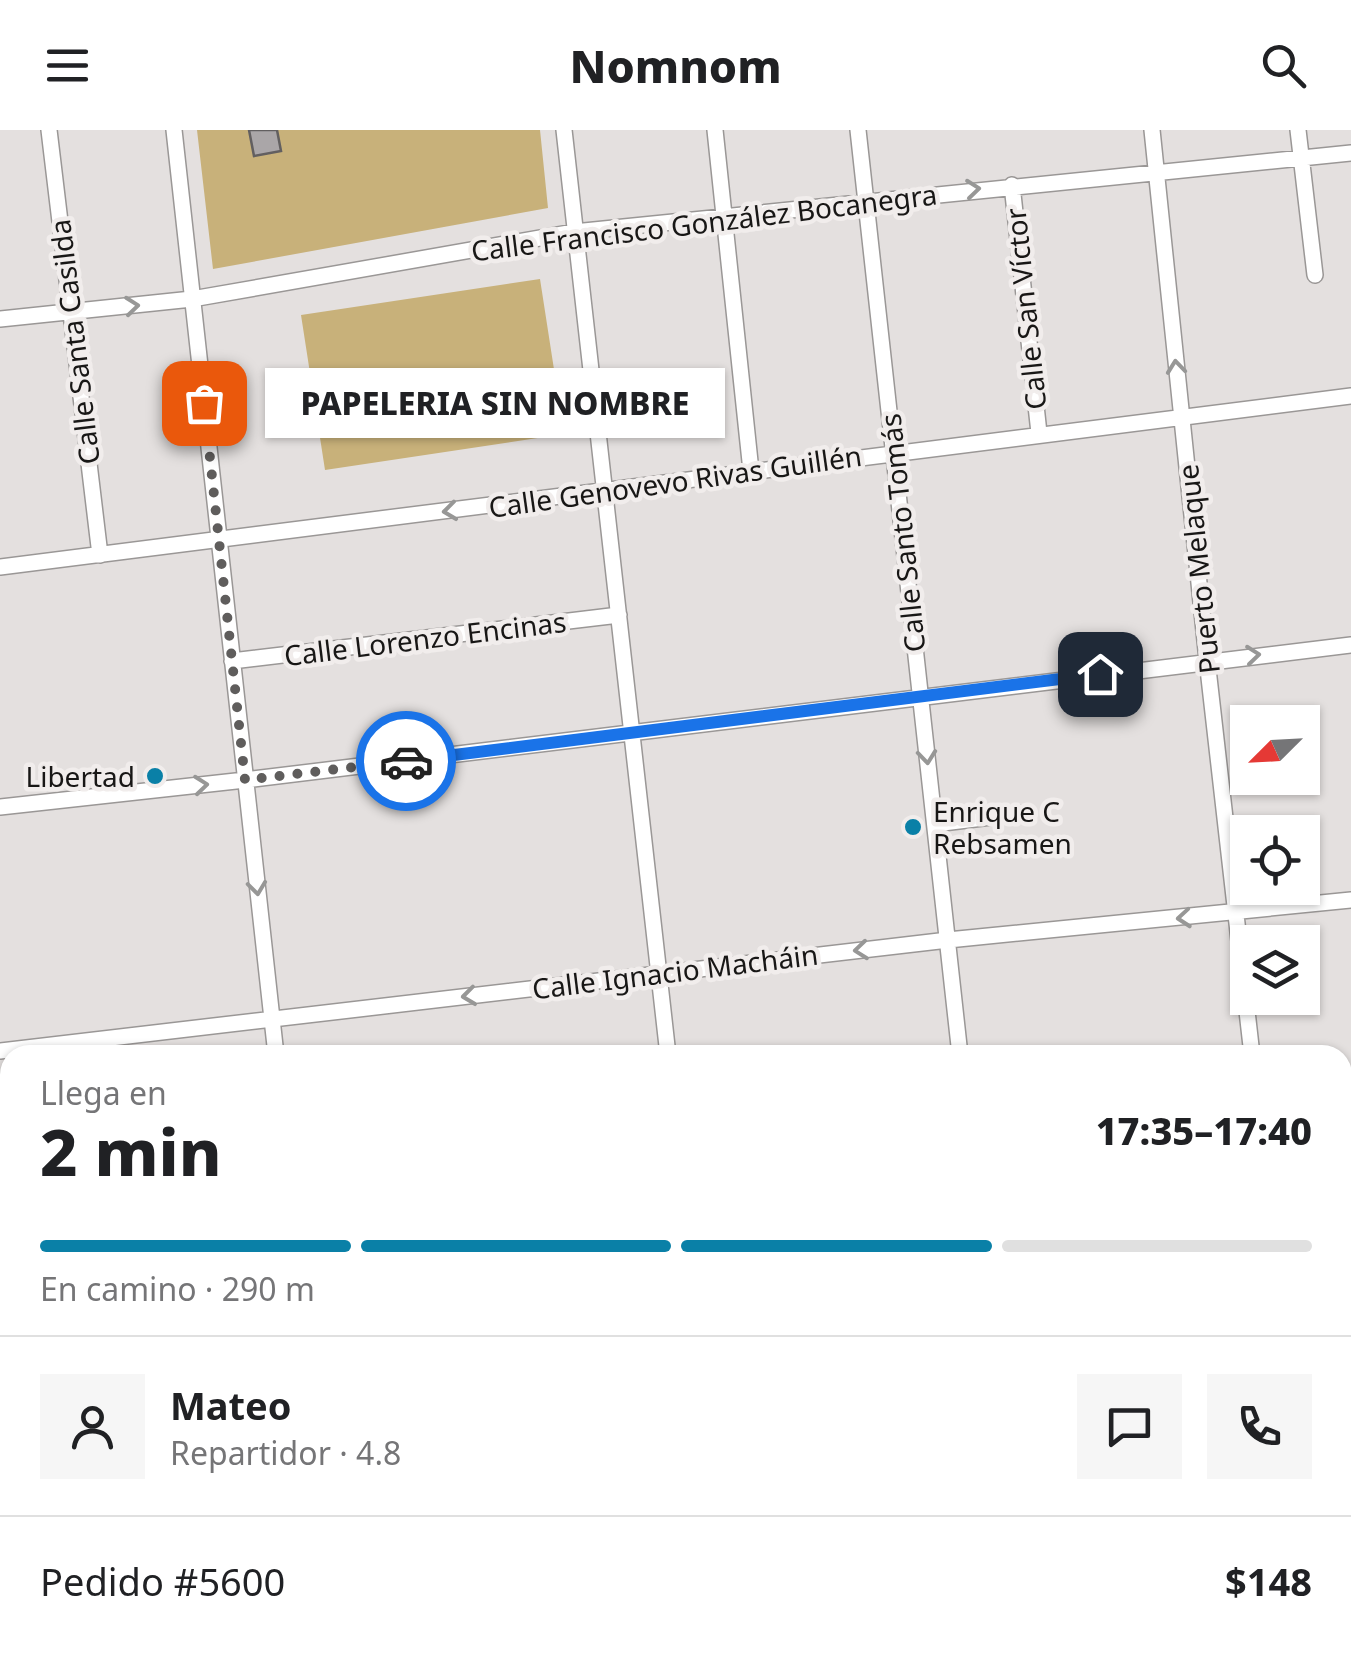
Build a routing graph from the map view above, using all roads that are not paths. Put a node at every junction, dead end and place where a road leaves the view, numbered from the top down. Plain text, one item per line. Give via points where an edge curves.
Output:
1 (48, 130) edge
2 (174, 130) edge
3 (564, 130) edge
4 (714, 130) edge
5 (858, 130) edge
6 (1152, 130) edge
7 (1298, 130) edge
8 (1351, 153) edge
9 (1301, 157) junction
10 (1156, 170) junction
11 (1012, 185) junction
12 (866, 200) junction
13 (723, 215) junction
14 (574, 232) junction
15 (1315, 276) dead end
16 (192, 299) junction
17 (70, 312) junction
18 (0, 319) edge
19 (1351, 396) edge
20 (1182, 415) junction
21 (1039, 433) junction
22 (894, 452) junction
23 (751, 471) junction
24 (605, 491) junction
25 (220, 541) junction
26 (100, 555) junction
27 (0, 567) edge
28 (619, 615) junction
29 (1351, 645) edge
30 (1207, 660) junction
31 (232, 661) junction
32 (920, 698) junction
33 (632, 733) junction
34 (245, 780) junction
35 (0, 806) edge
36 (1024, 813) dead end
37 (934, 824) junction
38 (1351, 900) edge
39 (1234, 913) junction
40 (948, 940) junction
41 (658, 973) junction
42 (272, 1020) junction
43 (53, 1045) edge
44 (275, 1045) edge
45 (667, 1045) edge
46 (959, 1045) edge
47 (1251, 1045) edge

1 - 17 street, Calle Santa Casilda
2 - 16 street
3 - 14 street
4 - 13 street
5 - 12 street, Calle Santo Tomás
6 - 10 street, Puerto Melaque
7 - 9 street
8 - 9 street, Calle Francisco González Bocanegra
9 - 10 street, Calle Francisco González Bocanegra
9 - 15 street
10 - 11 street, Calle Francisco González Bocanegra
20 -> 10 street, Puerto Melaque
12 -> 11 street, Calle Francisco González Bocanegra
11 - 21 street, Calle San Víctor
12 - 13 street, Calle Francisco González Bocanegra
12 - 22 street, Calle Santo Tomás
13 - 14 street, Calle Francisco González Bocanegra
13 - 23 street
14 - 16 street, Calle Francisco González Bocanegra
14 - 24 street
17 -> 16 street, Calle Francisco González Bocanegra
16 - 25 street
17 - 18 street, Calle Francisco González Bocanegra
17 - 26 street, Calle Santa Casilda
19 - 20 street, Calle Genovevo Rivas Guillén
20 - 21 street, Calle Genovevo Rivas Guillén
20 - 30 street, Puerto Melaque
21 - 22 street, Calle Genovevo Rivas Guillén
22 - 23 street, Calle Genovevo Rivas Guillén
22 - 32 street, Calle Santo Tomás
23 - 24 street, Calle Genovevo Rivas Guillén
24 -> 25 street, Calle Genovevo Rivas Guillén
24 - 28 street
25 - 26 street, Calle Genovevo Rivas Guillén
25 - 31 street
26 - 27 street, Calle Genovevo Rivas Guillén
28 - 31 street, Calle Lorenzo Encinas
28 - 33 street
30 -> 29 street
30 - 32 street
30 - 39 street, Puerto Melaque
31 - 34 street
32 - 33 street
32 -> 37 street, Calle Santo Tomás
33 - 34 street
33 - 41 street
35 -> 34 street
34 -> 42 street
36 - 37 street
37 - 40 street, Calle Santo Tomás
38 - 39 street, Calle Ignacio Macháin
39 -> 40 street, Calle Ignacio Macháin
39 - 47 street, Puerto Melaque
40 -> 41 street, Calle Ignacio Macháin
40 - 46 street, Calle Santo Tomás
41 -> 42 street, Calle Ignacio Macháin
41 - 45 street
42 - 43 street, Calle Ignacio Macháin
42 - 44 street

